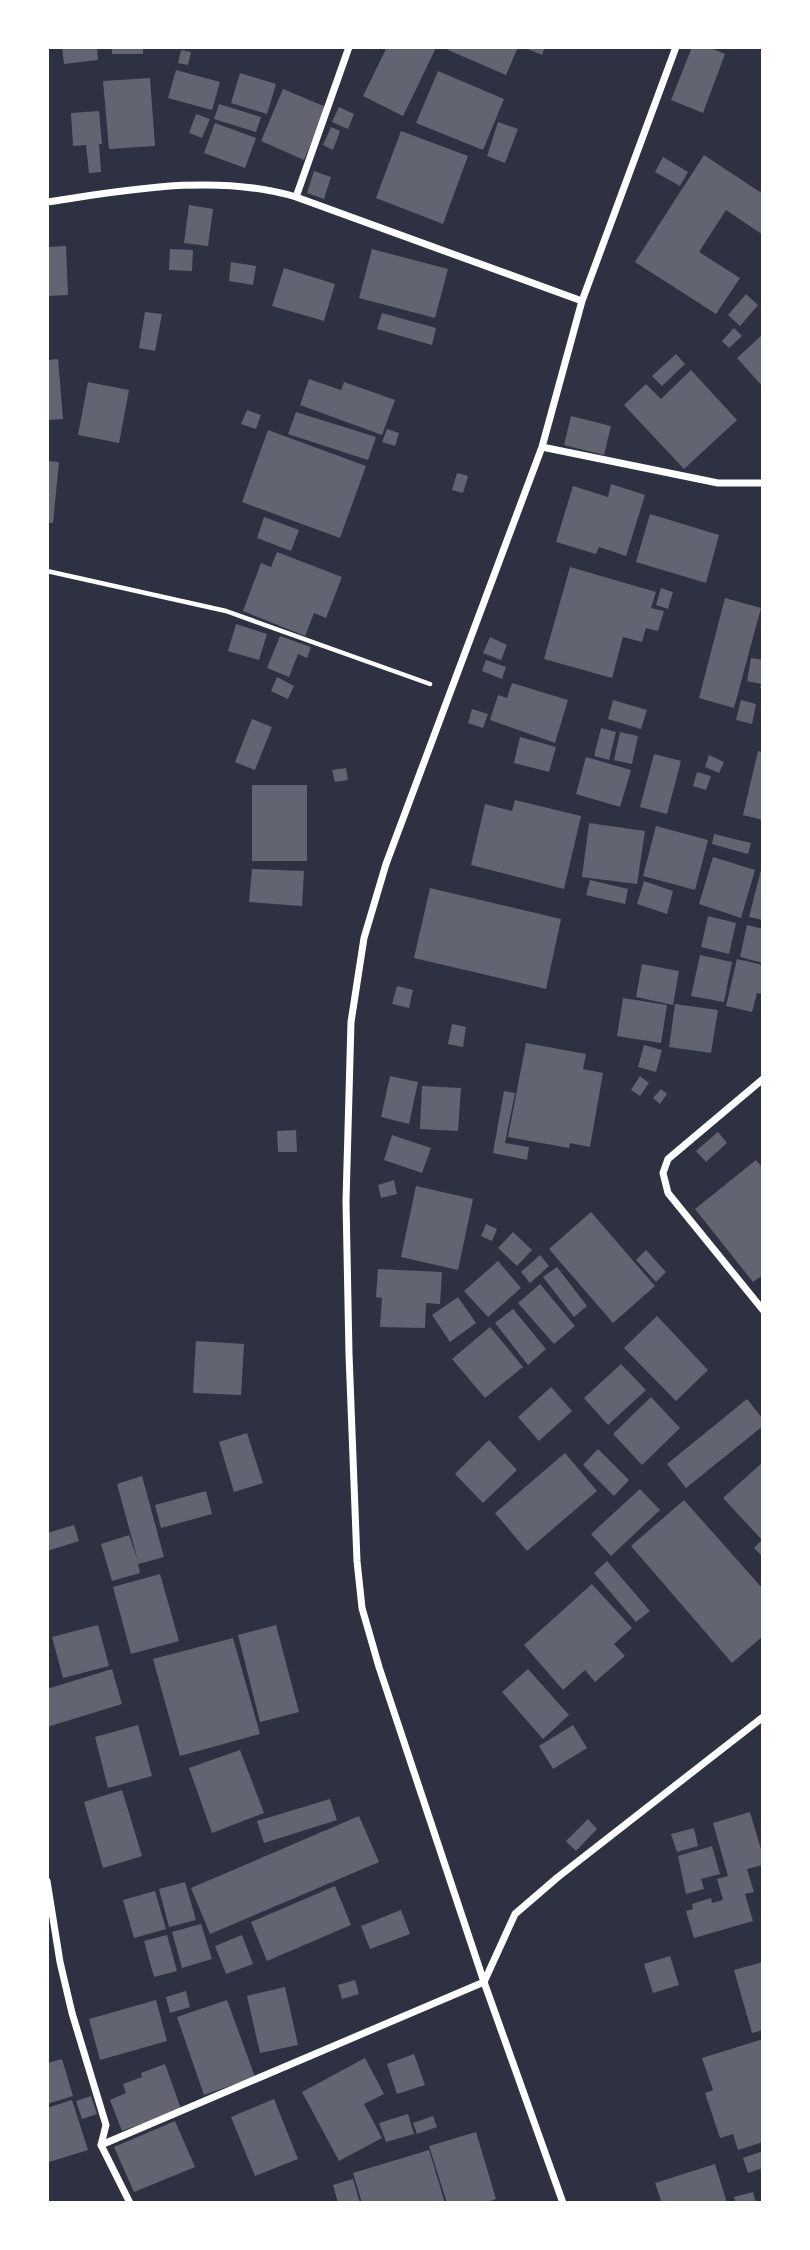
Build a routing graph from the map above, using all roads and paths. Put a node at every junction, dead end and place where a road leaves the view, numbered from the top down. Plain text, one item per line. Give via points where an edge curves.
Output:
1 (349, 47) edge
2 (676, 47) edge
3 (296, 197) junction
4 (47, 202) edge
5 (582, 301) junction
6 (542, 447) junction
7 (763, 483) edge
8 (47, 571) edge
9 (451, 691) junction
10 (763, 1079) edge
11 (763, 1310) edge
12 (763, 1717) edge
13 (47, 1881) edge
14 (484, 1982) junction
15 (101, 2145) junction
16 (130, 2203) edge
17 (563, 2203) edge

1 - 3 street
2 - 5 street
3 - 4 street via 206,184
3 - 5 street
5 - 6 street
6 - 7 street via 718,483
6 - 9 street
8 - 9 path via 226,611
9 - 14 street via 386,864 364,938 351,1023 346,1201 349,1354 362,1608
10 - 11 street via 668,1159 663,1173 668,1193
12 - 14 street via 515,1914
13 - 15 street via 69,2000 106,2125
14 - 15 street
14 - 17 street
15 - 16 street

